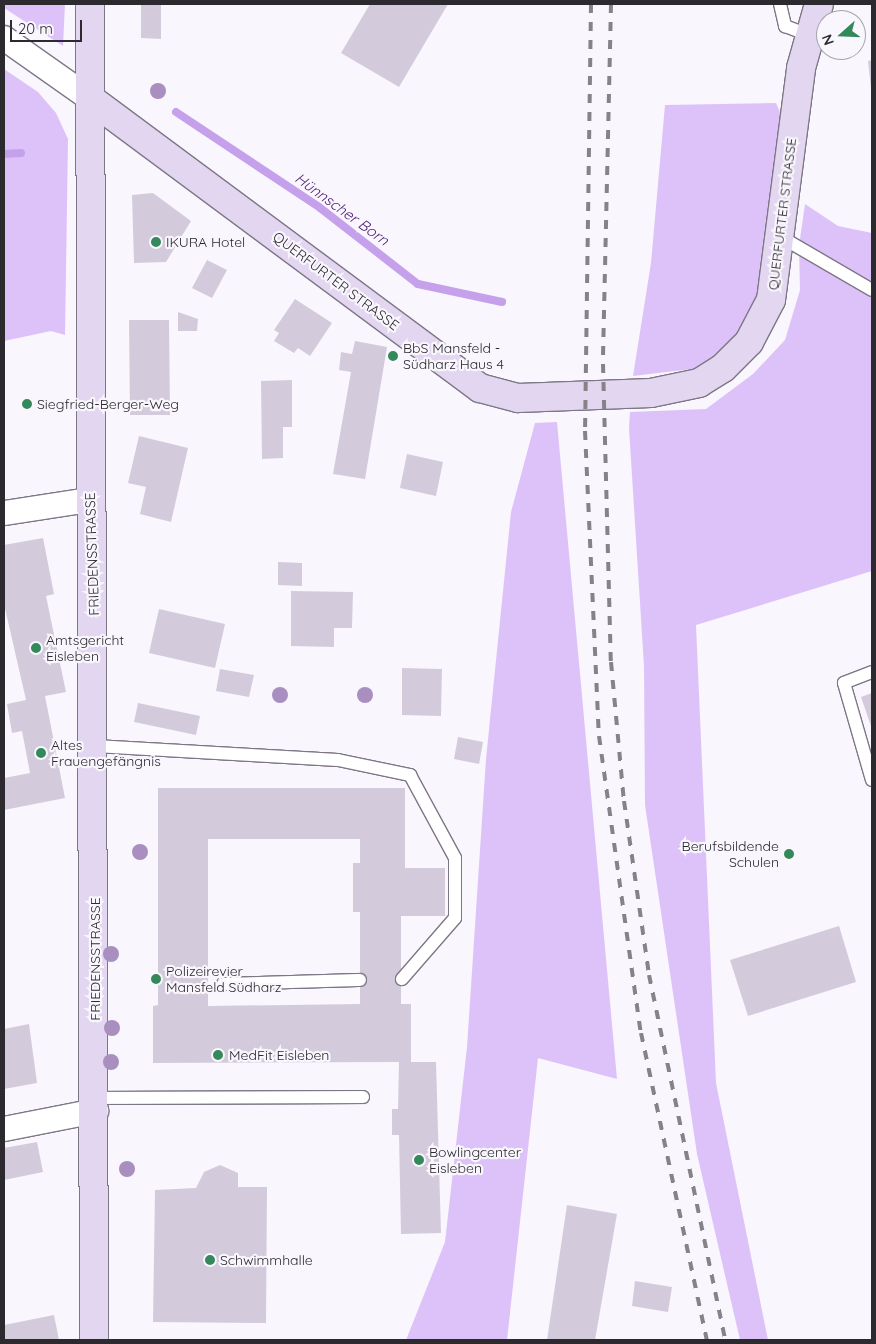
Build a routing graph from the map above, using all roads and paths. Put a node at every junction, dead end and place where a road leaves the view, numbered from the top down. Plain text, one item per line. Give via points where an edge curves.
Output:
1 (90, 4) edge
2 (780, 4) edge
3 (819, 4) edge
4 (808, 35) junction
5 (4, 38) edge
6 (92, 100) junction
7 (781, 237) junction
8 (872, 290) edge
9 (89, 500) junction
10 (4, 513) edge
11 (872, 672) edge
12 (95, 746) junction
13 (872, 780) edge
14 (402, 979) dead end
15 (360, 980) dead end
16 (223, 984) dead end
17 (362, 1097) dead end
18 (96, 1105) junction
19 (4, 1129) edge
20 (94, 1340) edge

1 - 6 main road, FRIEDENSSTRASSE
2 - 4 lane via 785,26
3 - 4 main road, QUERFURTER STRASSE
4 - 7 main road, QUERFURTER STRASSE
5 - 6 street
6 - 7 main road, QUERFURTER STRASSE via 480,388 518,398 651,393 699,383 723,368 749,342 771,300
6 - 9 main road, FRIEDENSSTRASSE
7 - 8 lane
9 - 10 street
9 - 12 main road, FRIEDENSSTRASSE
11 - 13 lane via 844,683
12 - 14 lane via 338,760 410,775 455,858 455,918
12 - 18 main road, FRIEDENSSTRASSE
15 - 16 lane
17 - 18 lane
18 - 19 street
18 - 20 main road, FRIEDENSSTRASSE

